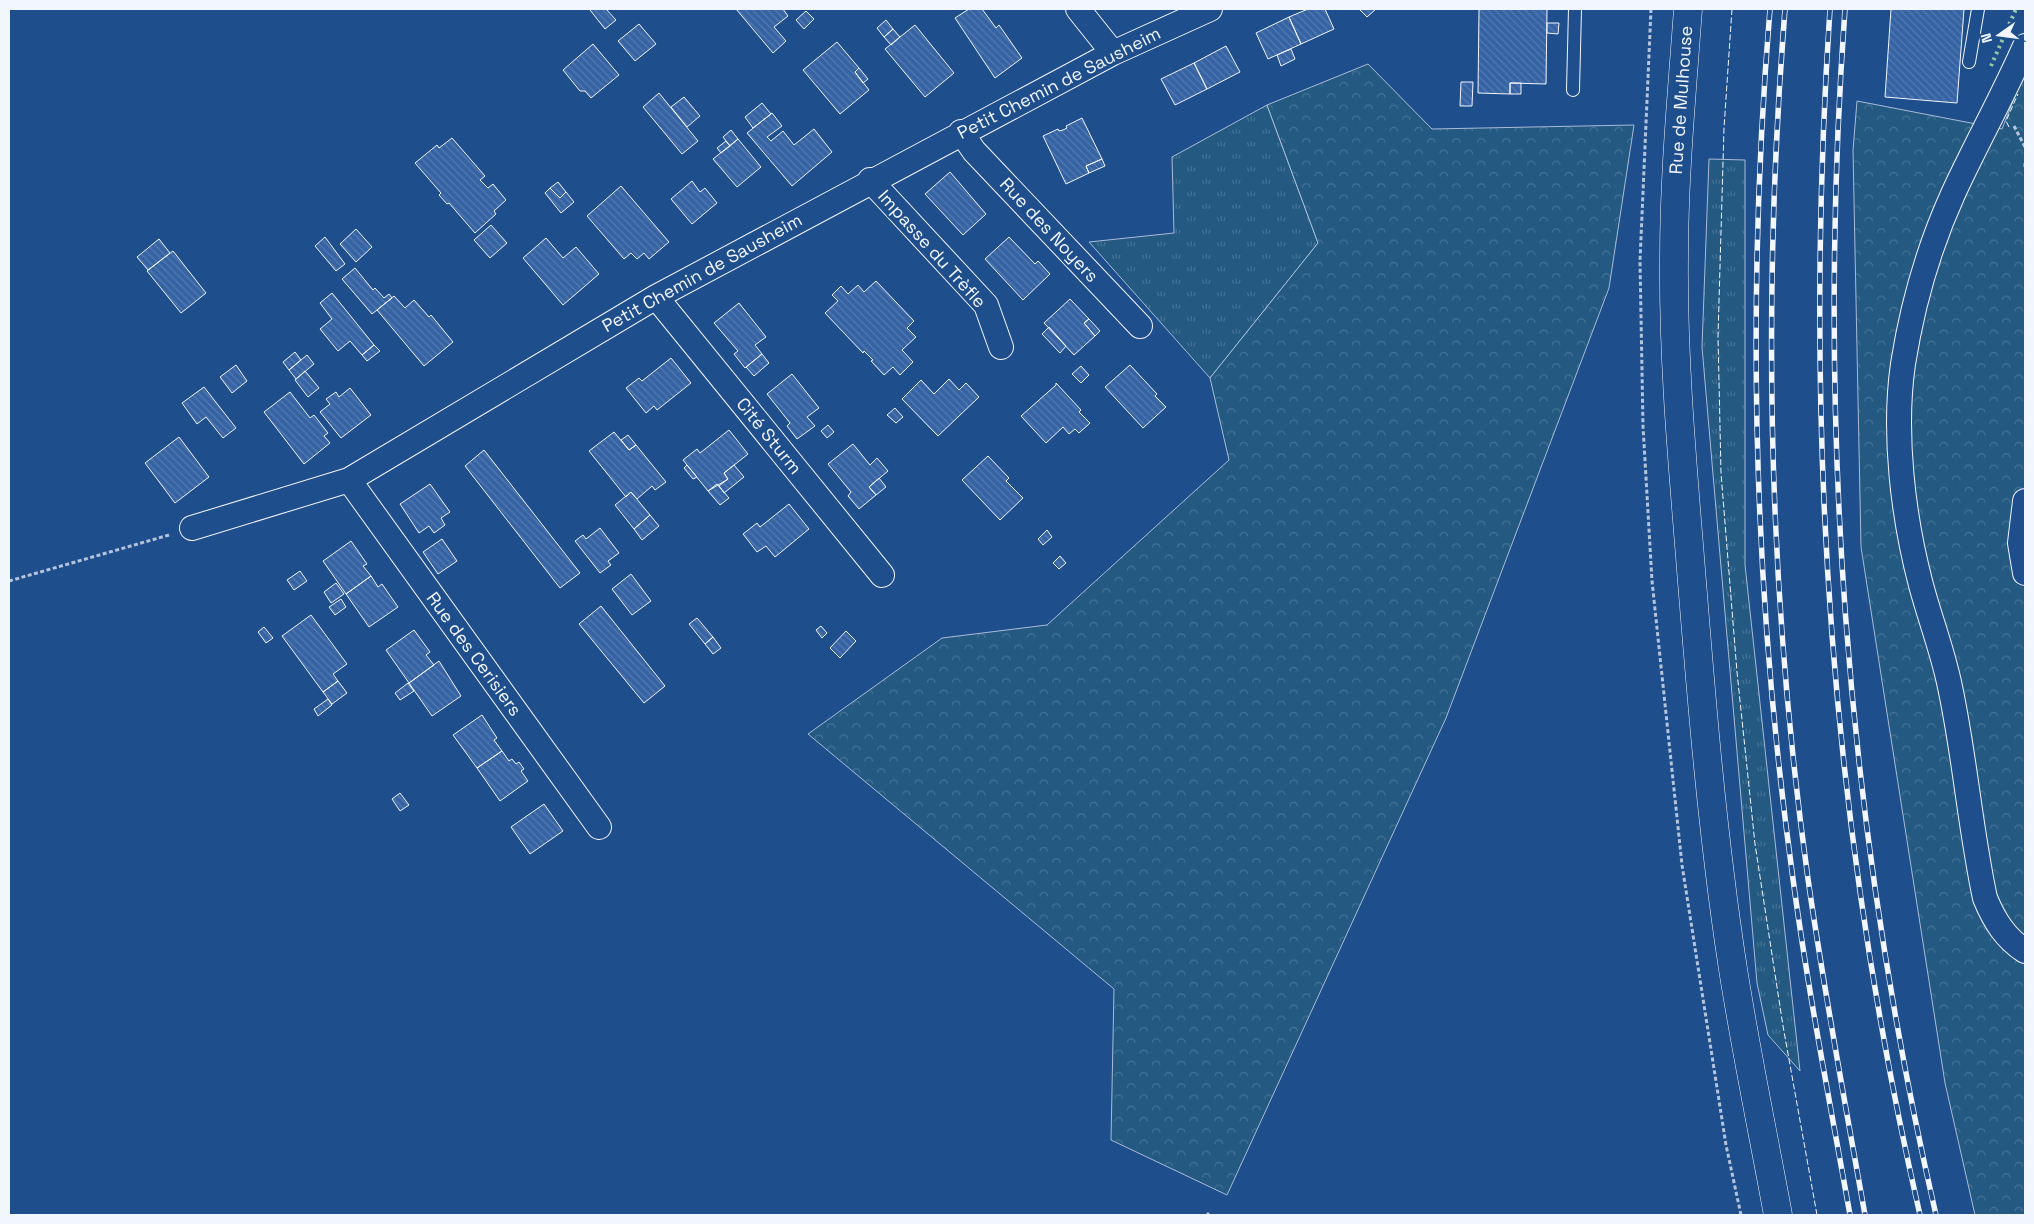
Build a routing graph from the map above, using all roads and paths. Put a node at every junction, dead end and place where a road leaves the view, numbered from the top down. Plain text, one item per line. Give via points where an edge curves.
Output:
1 (1078, 9) edge
2 (1210, 9) edge
3 (1575, 9) edge
4 (1652, 9) edge
5 (1688, 9) edge
6 (1978, 9) edge
7 (2025, 46) edge
8 (1113, 52) junction
9 (1969, 62) dead end
10 (1574, 90) dead end
11 (2012, 122) dead end
12 (961, 132) junction
13 (2025, 147) edge
14 (870, 180) junction
15 (656, 297) junction
16 (1140, 326) dead end
17 (1001, 347) dead end
18 (348, 480) junction
19 (2025, 501) edge
20 (192, 528) joint
21 (2025, 573) edge
22 (882, 575) dead end
23 (9, 581) edge
24 (599, 827) dead end
25 (2025, 951) edge
26 (1741, 1215) edge
27 (1778, 1215) edge

1 - 8 street
2 - 8 street, Petit Chemin de Sausheim
3 - 10 lane
4 - 26 path via 1640,261 1643,426 1652,581 1682,865
5 - 27 main road, Rue de Mulhouse via 1675,191 1674,318 1682,449 1709,773 1733,967
6 - 9 lane
7 - 25 street via 1952,196 1930,255 1908,340 1900,404 1907,517 1921,585 1952,698 1985,898 1998,926
8 - 12 street, Petit Chemin de Sausheim
11 - 13 path
12 - 14 street, Petit Chemin de Sausheim
12 - 16 street, Rue des Noyers via 974,151
14 - 15 street, Petit Chemin de Sausheim
14 - 17 street, Impasse du Trèfle via 986,305
15 - 18 street, Petit Chemin de Sausheim
15 - 22 street, Cité Sturm
18 - 20 street, Petit Chemin de Sausheim
18 - 24 street, Rue des Cerisiers
19 - 21 street via 2020,543
20 - 23 path

